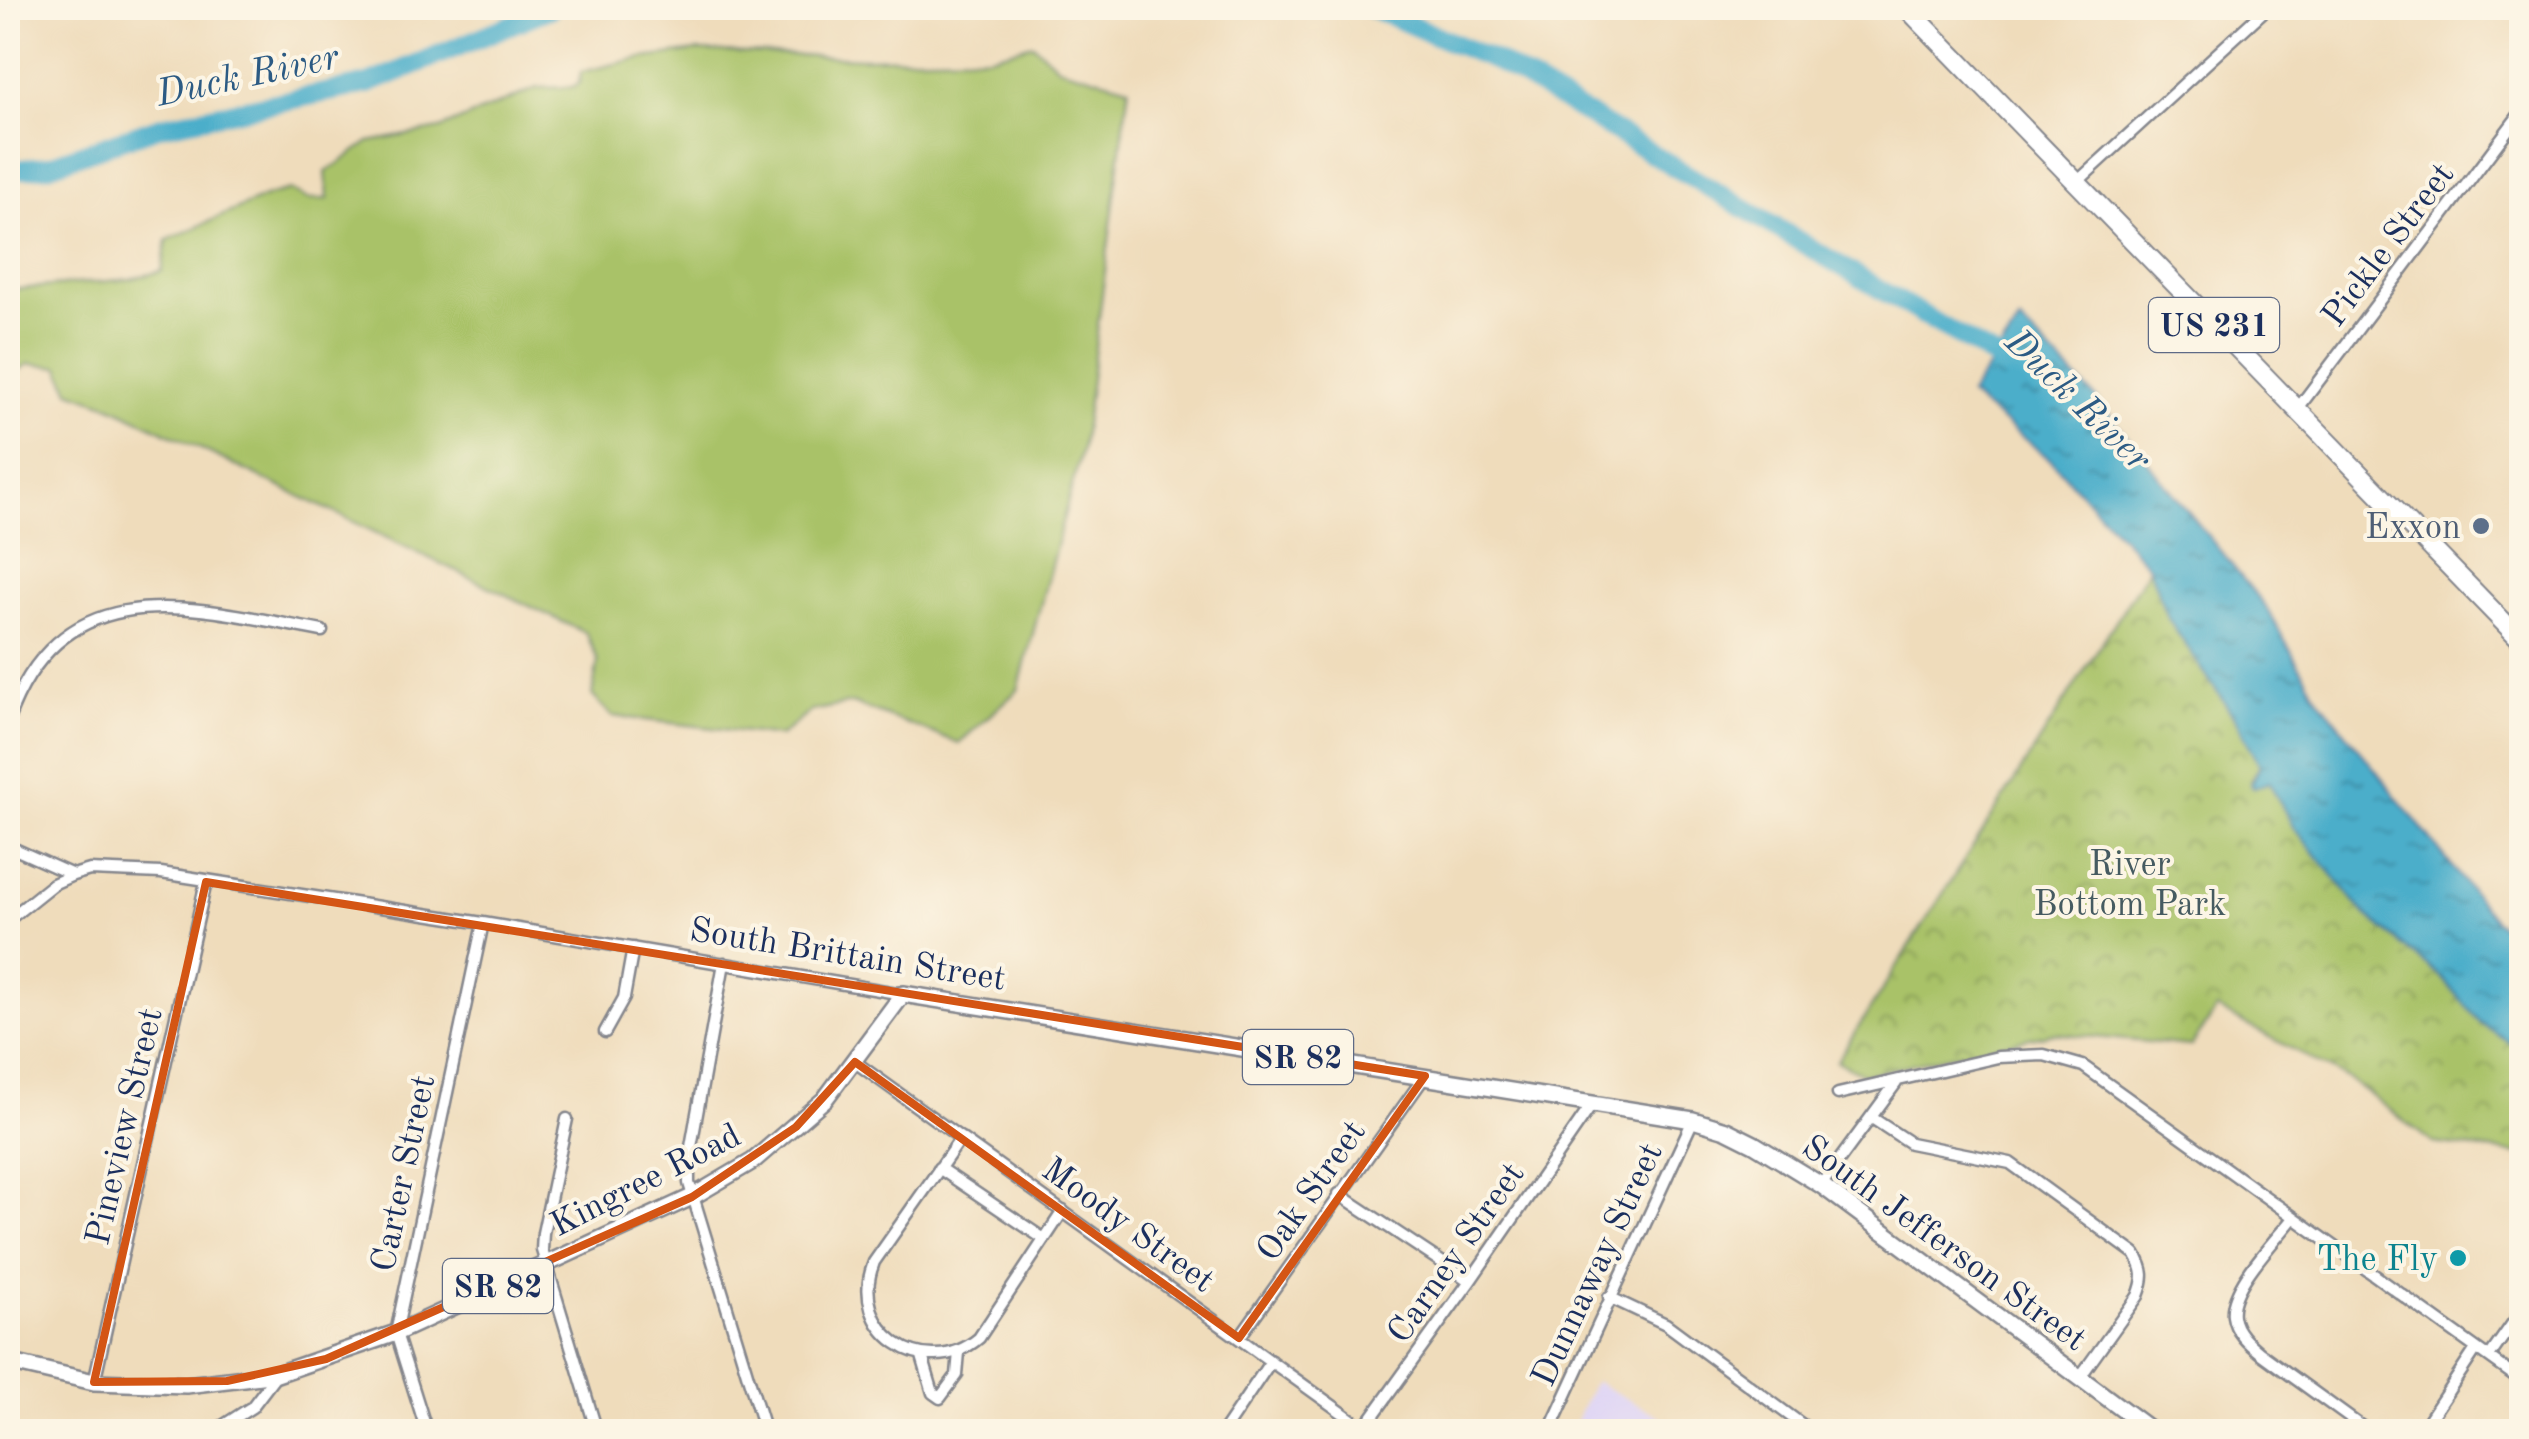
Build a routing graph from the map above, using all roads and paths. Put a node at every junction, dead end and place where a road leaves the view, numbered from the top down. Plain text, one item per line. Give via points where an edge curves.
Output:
1 (1907, 8) edge
2 (2268, 8) edge
3 (2522, 110) edge
4 (2077, 182) junction
5 (2296, 411) junction
6 (322, 631) dead end
7 (2522, 642) edge
8 (8, 720) edge
9 (8, 846) edge
10 (74, 875) junction
11 (206, 882) junction
12 (8, 920) edge
13 (483, 923) junction
14 (633, 948) junction
15 (724, 963) junction
16 (903, 994) junction
17 (605, 1032) dead end
18 (856, 1062) junction
19 (1426, 1076) junction
20 (1896, 1082) junction
21 (1838, 1094) dead end
22 (1593, 1103) junction
23 (1872, 1118) junction
24 (567, 1119) dead end
25 (1692, 1120) junction
26 (962, 1138) junction
27 (939, 1168) junction
28 (1821, 1186) junction
29 (1339, 1194) junction
30 (692, 1197) junction
31 (1063, 1211) junction
32 (2292, 1218) junction
33 (1044, 1239) junction
34 (544, 1264) junction
35 (1470, 1281) junction
36 (1609, 1297) junction
37 (2522, 1310) edge
38 (396, 1333) junction
39 (1240, 1338) junction
40 (2476, 1349) junction
41 (959, 1352) junction
42 (922, 1356) junction
43 (2489, 1356) junction
44 (1271, 1361) junction
45 (8, 1362) edge
46 (277, 1374) junction
47 (2080, 1377) junction
48 (2522, 1381) edge
49 (94, 1382) junction
50 (2133, 1426) edge
51 (1364, 1430) edge
52 (426, 1431) edge
53 (213, 1432) edge
54 (598, 1432) edge
55 (765, 1432) edge
56 (1223, 1432) edge
57 (1549, 1432) edge
58 (1812, 1432) edge
59 (2153, 1432) edge
60 (2369, 1432) edge
61 (2422, 1432) edge

1 - 4 highway, US 231
2 - 4 street
3 - 5 street, Pickle Street
4 - 5 highway, US 231
5 - 7 highway, US 231
6 - 8 street via 182,608 106,613 34,666
9 - 10 street
10 - 11 street, South Brittain Street via 162,873
10 - 12 street, South Brittain Street
11 - 13 street, South Brittain Street
11 - 49 street, Pineview Street
13 - 14 street, South Brittain Street
13 - 38 street, Carter Street
14 - 15 street, South Brittain Street
14 - 17 street via 624,998
15 - 16 street, South Brittain Street
15 - 30 street via 689,1158
16 - 18 main road, Kingree Road / SR 82
16 - 19 main road, South Brittain Street / SR 82
18 - 26 street, Moody Street
18 - 30 main road, Kingree Road / SR 82 via 777,1143
19 - 22 main road, South Brittain Street / SR 82
19 - 29 street, Oak Street
20 - 21 street
20 - 23 street
20 - 32 street via 1998,1058 2044,1055 2083,1066
22 - 25 main road, South Brittain Street / SR 82
22 - 35 street, Carney Street
23 - 28 street
23 - 47 street via 1910,1143 2010,1163 2135,1254 2144,1268 2138,1296
24 - 34 street via 542,1233
25 - 28 main road, South Jefferson Street / SR 82 via 1754,1144
25 - 36 street, Dunnaway Street
26 - 27 street
26 - 31 street, Moody Street
27 - 33 street
27 - 42 street via 874,1262 866,1292 874,1320 894,1342
28 - 47 main road, South Jefferson Street / SR 82
29 - 35 street
29 - 39 street, Oak Street
30 - 34 main road, Kingree Road / SR 82
30 - 55 street
31 - 33 street
31 - 39 street, Moody Street
32 - 40 street
32 - 60 street via 2237,1291 2233,1319 2260,1354
33 - 41 street via 978,1338
34 - 38 main road, Kingree Road / SR 82
34 - 54 street
35 - 51 street, Carney Street
36 - 57 street, Dunnaway Street
36 - 58 street via 1666,1324
37 - 43 street
38 - 46 main road, Kingree Road / SR 82
38 - 52 street, Carter Street
39 - 44 street, Moody Street
40 - 43 street
40 - 61 street
41 - 42 street
41 - 42 street via 956,1376 940,1398 932,1393
43 - 48 street
44 - 51 street, Moody Street
44 - 56 street
45 - 49 main road, Kingree Road / SR 82
46 - 49 main road, Kingree Road / SR 82 via 152,1386
46 - 53 street via 252,1406
47 - 50 main road, South Jefferson Street / SR 82
50 - 59 main road, South Jefferson Street / SR 82

